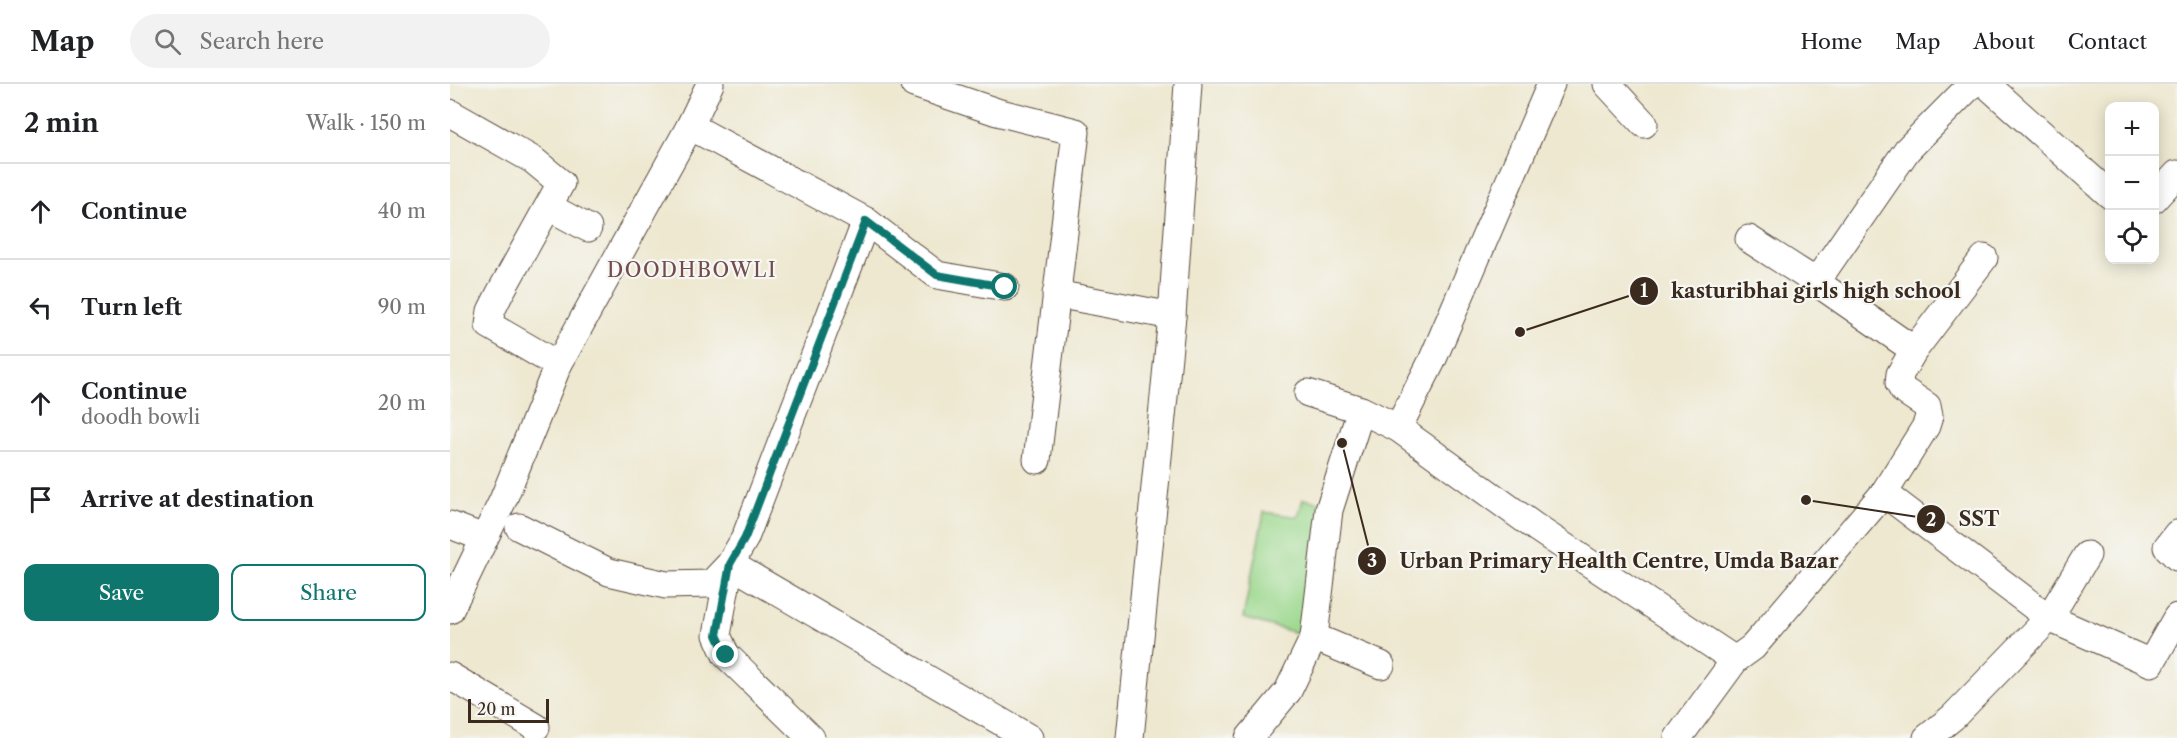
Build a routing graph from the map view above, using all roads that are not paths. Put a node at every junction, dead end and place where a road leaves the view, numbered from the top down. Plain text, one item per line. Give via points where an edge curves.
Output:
1 (710, 84) edge
2 (914, 84) edge
3 (1188, 84) edge
4 (1551, 84) edge
5 (1607, 84) edge
6 (1972, 84) edge
7 (1986, 84) edge
8 (450, 113) edge
9 (1644, 124) dead end
10 (690, 126) junction
11 (2177, 174) edge
12 (2105, 191) edge
13 (2159, 194) edge
14 (549, 207) junction
15 (866, 221) junction
16 (588, 228) dead end
17 (1749, 238) dead end
18 (1984, 258) dead end
19 (1816, 282) junction
20 (1005, 287) dead end
21 (1056, 294) junction
22 (1172, 316) junction
23 (1914, 350) junction
24 (558, 365) junction
25 (1308, 393) dead end
26 (1361, 410) junction
27 (1398, 428) junction
28 (1037, 460) dead end
29 (1884, 493) junction
30 (450, 525) edge
31 (519, 527) dead end
32 (2177, 534) edge
33 (484, 537) junction
34 (2087, 555) dead end
35 (2177, 557) edge
36 (730, 564) junction
37 (450, 608) edge
38 (2177, 617) edge
39 (2049, 618) junction
40 (1314, 637) junction
41 (1735, 660) junction
42 (1381, 665) dead end
43 (450, 676) edge
44 (536, 727) dead end
45 (1139, 735) edge
46 (811, 738) edge
47 (1029, 738) edge
48 (1249, 738) edge
49 (1678, 738) edge
50 (1927, 738) edge

1 - 10 street
2 - 21 street via 997,112 1076,132
3 - 22 street
4 - 27 street via 1432,361
5 - 9 street
6 - 19 street via 1907,150
7 - 12 street
8 - 14 street via 533,160 561,183
10 - 15 street
10 - 24 street
11 - 13 street
14 - 16 street
14 - 24 street via 490,311 489,324
15 - 20 street via 937,275
15 - 36 street via 745,538
17 - 19 street
18 - 23 street
19 - 23 street
21 - 22 street
21 - 28 street
22 - 45 street
23 - 29 street via 1899,383 1926,406 1929,416
24 - 33 street via 503,501
25 - 26 street
26 - 27 street
26 - 40 street via 1329,510
27 - 41 street via 1538,529
29 - 39 street
29 - 41 street via 1753,647
30 - 33 street
31 - 36 street via 609,572 666,585 711,584
32 - 35 street via 2168,547
33 - 37 street
34 - 39 street
36 - 46 street via 717,635 726,655
36 - 47 street
38 - 39 street via 2151,663
39 - 50 street via 1953,717
40 - 42 street
40 - 48 street via 1288,691
41 - 49 street
43 - 44 street

